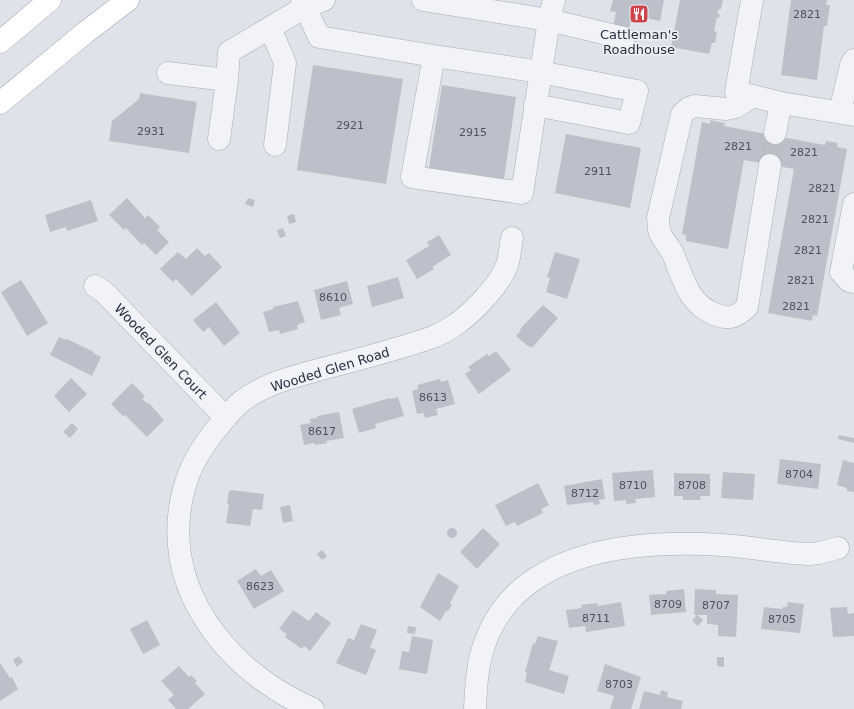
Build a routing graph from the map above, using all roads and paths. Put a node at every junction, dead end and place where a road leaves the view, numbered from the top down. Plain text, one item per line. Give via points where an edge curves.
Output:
1 (50, 0) edge
2 (128, 0) edge
3 (423, 0) edge
4 (752, 0) edge
5 (310, 2) edge
6 (552, 10) edge
7 (270, 28) junction
8 (624, 38) dead end
9 (0, 42) edge
10 (434, 56) junction
11 (854, 60) edge
12 (540, 72) junction
13 (168, 73) dead end
14 (227, 80) junction
15 (744, 95) junction
16 (0, 103) edge
17 (781, 103) junction
18 (535, 105) junction
19 (847, 114) edge
20 (776, 133) tunnel mouth
21 (219, 139) dead end
22 (275, 144) dead end
23 (770, 165) tunnel mouth
24 (854, 204) edge
25 (512, 238) dead end
26 (854, 282) edge
27 (95, 286) dead end
28 (226, 418) junction
29 (838, 548) dead end
30 (314, 709) edge
31 (475, 709) edge

1 - 9 main road
2 - 16 main road
3 - 6 street
4 - 15 street
5 - 7 street
5 - 10 street via 319,37
6 - 8 street
6 - 12 street
7 - 14 street via 229,52
7 - 22 street via 285,63
10 - 12 street
10 - 18 street via 412,177 522,193
11 - 19 street via 849,72
12 - 18 street
12 - 18 street via 637,90 630,123
13 - 14 street
14 - 21 street
15 - 17 street
15 - 23 street via 736,107 726,109 695,106 682,114 658,218 660,232 694,300 704,310 722,317 737,316 747,307
17 - 19 street
17 - 20 street
24 - 26 street via 841,272 849,281
25 - 28 street, Wooded Glen Road via 507,265 501,278 489,294 452,327 434,337 273,384 242,401
27 - 28 street, Wooded Glen Court via 104,292
28 - 30 street, Wooded Glen Road via 201,447 182,492 178,526 183,569 192,597 225,646 256,676 296,702
29 - 31 street via 810,554 722,545 667,545 598,552 560,564 522,589 510,600 492,626 480,660

